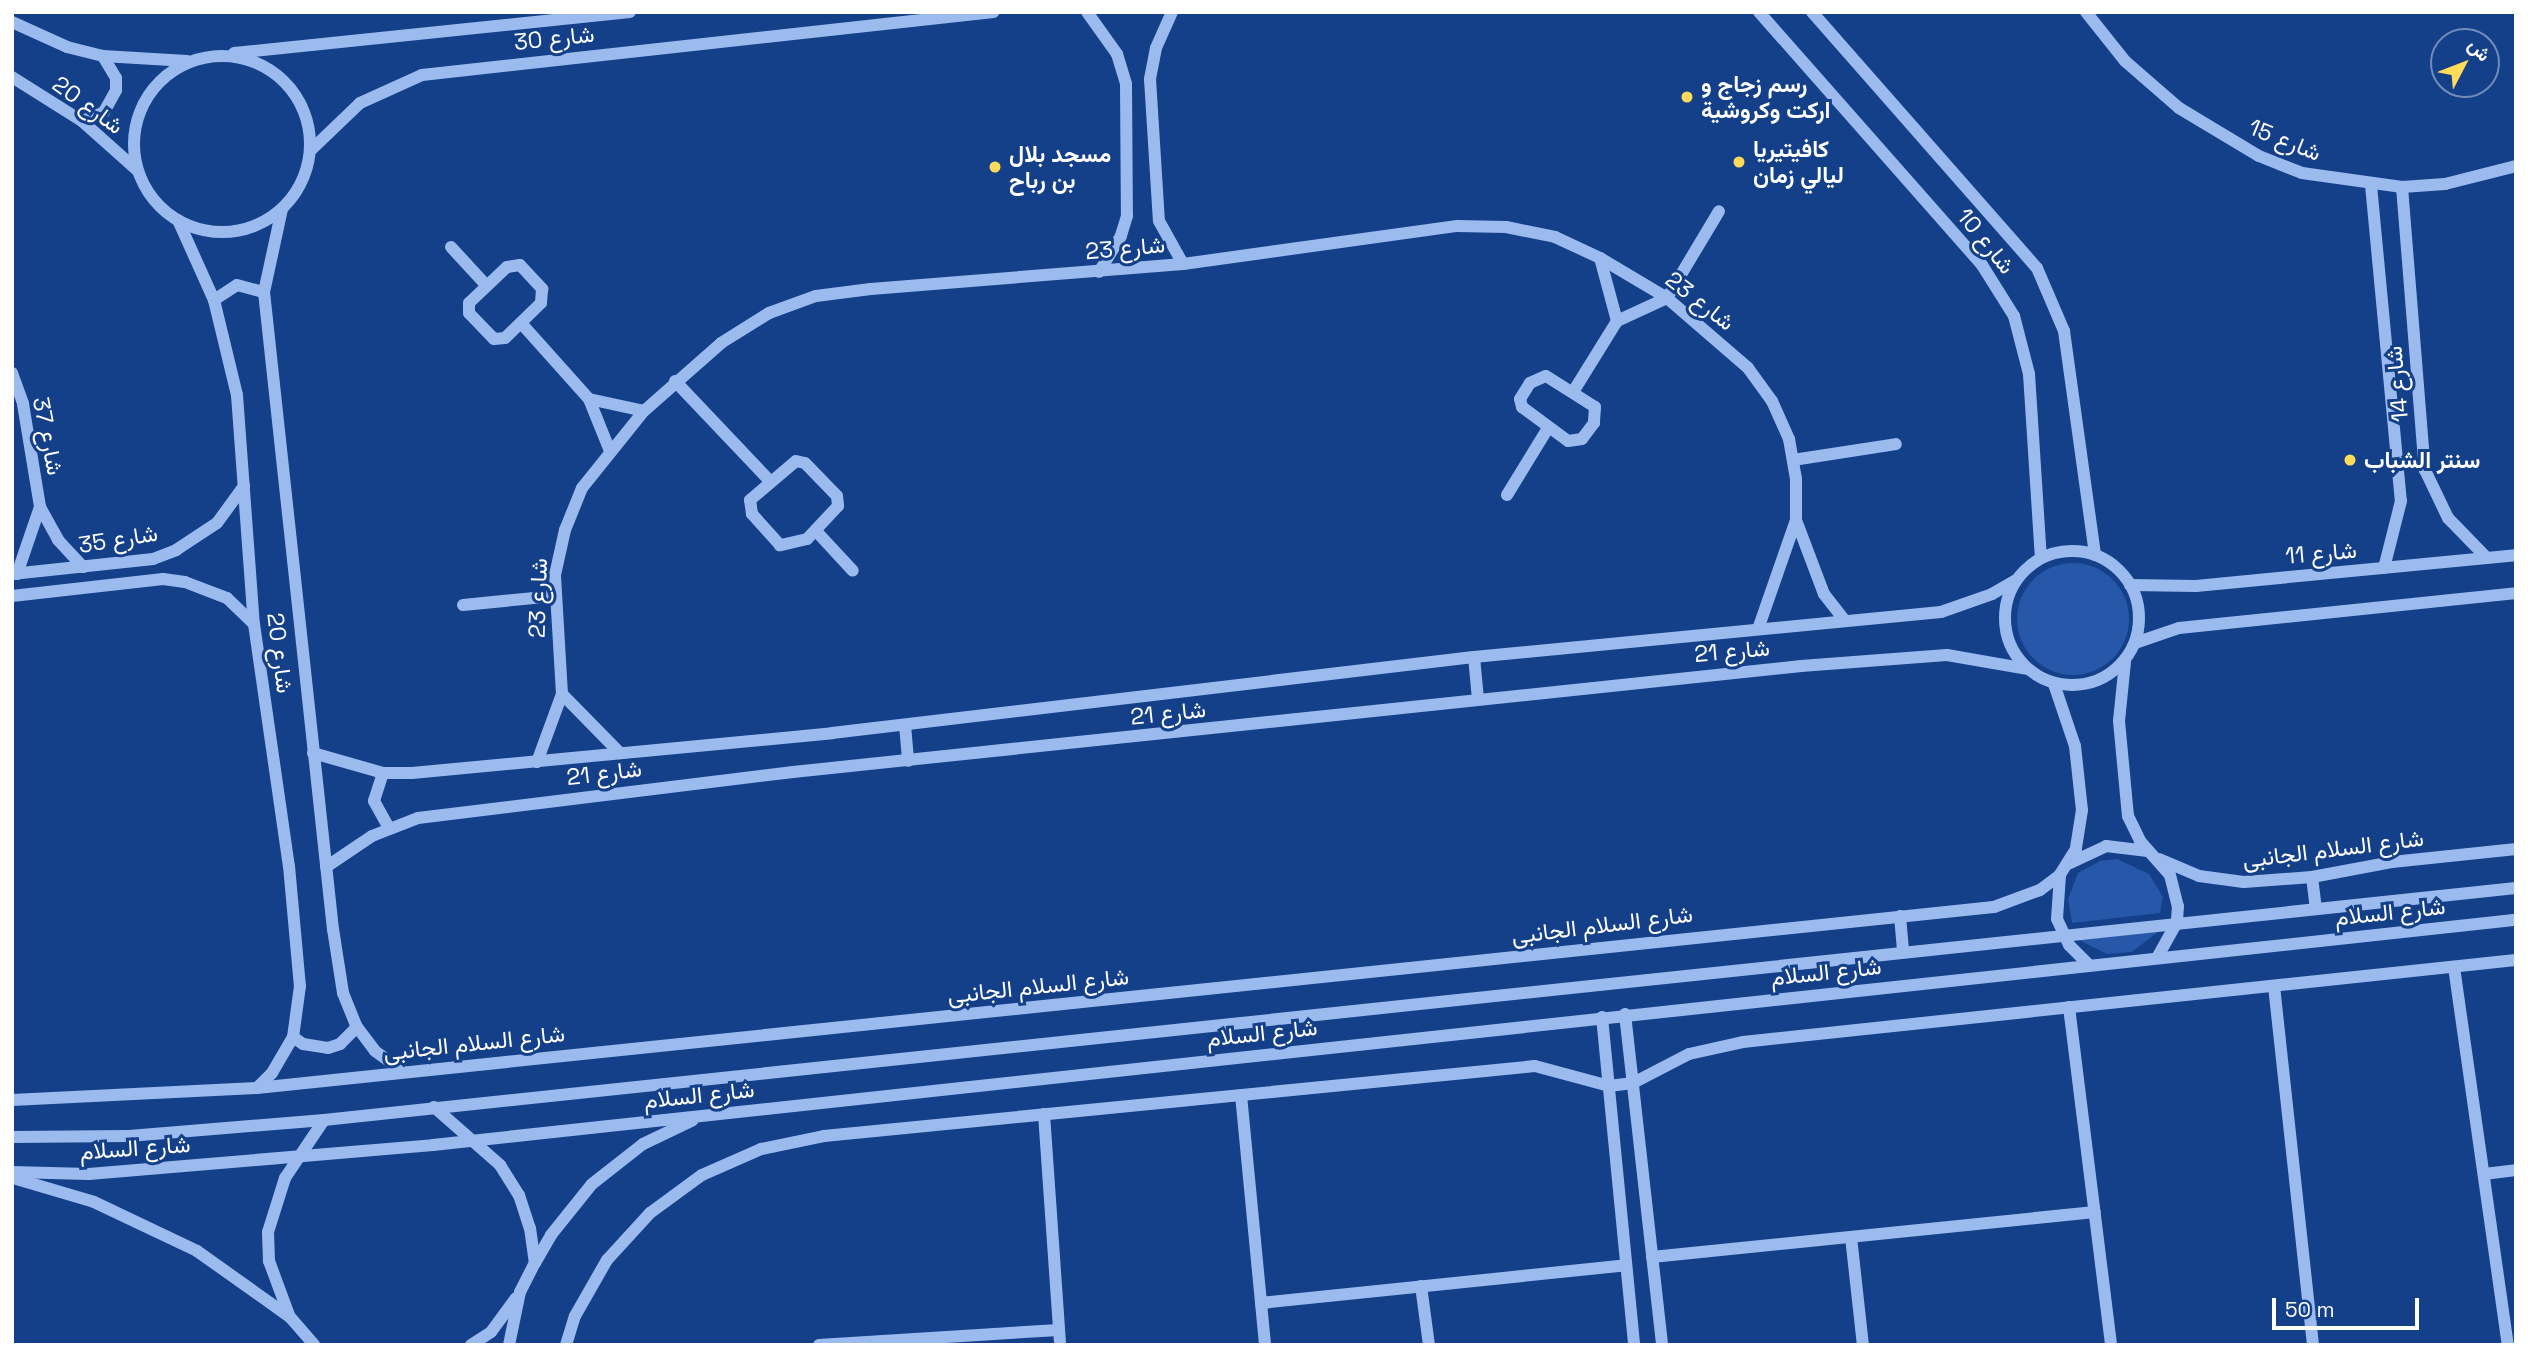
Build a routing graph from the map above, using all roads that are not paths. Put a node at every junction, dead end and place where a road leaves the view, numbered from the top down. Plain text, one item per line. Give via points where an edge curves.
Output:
1 (630, 12) edge
2 (994, 12) edge
3 (1087, 12) edge
4 (1172, 12) edge
5 (1759, 12) edge
6 (1812, 12) edge
7 (2086, 12) edge
8 (12, 22) edge
9 (212, 55) junction
10 (103, 56) junction
11 (191, 61) junction
12 (12, 77) edge
13 (82, 121) junction
14 (310, 151) junction
15 (2516, 166) edge
16 (138, 170) junction
17 (2371, 185) junction
18 (2402, 187) junction
19 (282, 209) junction
20 (1718, 211) dead end
21 (178, 220) junction
22 (451, 247) dead end
23 (1600, 258) junction
24 (1183, 264) junction
25 (1099, 272) junction
26 (486, 285) junction
27 (264, 292) junction
28 (1667, 299) junction
29 (214, 300) junction
30 (1617, 321) junction
31 (521, 323) junction
32 (12, 373) edge
33 (675, 381) junction
34 (1573, 392) junction
35 (589, 399) junction
36 (644, 411) junction
37 (1548, 428) junction
38 (1896, 444) dead end
39 (610, 451) junction
40 (1793, 460) junction
41 (769, 480) junction
42 (244, 486) junction
43 (1507, 495) dead end
44 (40, 507) junction
45 (1796, 520) junction
46 (816, 530) junction
47 (2095, 555) junction
48 (2516, 555) edge
49 (2041, 558) junction
50 (2487, 558) junction
51 (83, 567) junction
52 (2384, 568) junction
53 (853, 571) dead end
54 (15, 574) edge
55 (2016, 580) junction
56 (2130, 586) junction
57 (2516, 593) edge
58 (12, 596) edge
59 (555, 596) junction
60 (463, 605) dead end
61 (1845, 621) junction
62 (254, 624) junction
63 (1758, 629) junction
64 (2135, 643) junction
65 (1474, 657) junction
66 (2126, 659) junction
67 (2026, 669) junction
68 (2054, 684) junction
69 (562, 694) junction
70 (1478, 699) junction
71 (905, 724) junction
72 (313, 753) junction
73 (620, 754) junction
74 (908, 761) junction
75 (537, 762) junction
76 (383, 773) junction
77 (389, 828) junction
78 (2516, 849) edge
79 (2154, 855) junction
80 (2068, 864) junction
81 (326, 867) junction
82 (2060, 875) junction
83 (2312, 877) junction
84 (2516, 888) edge
85 (2316, 909) junction
86 (1900, 916) junction
87 (2516, 920) edge
88 (2177, 922) junction
89 (2062, 933) junction
90 (1903, 952) junction
91 (2157, 958) junction
92 (2516, 960) edge
93 (2089, 965) junction
94 (2454, 967) junction
95 (2274, 986) junction
96 (2069, 1007) junction
97 (1625, 1014) junction
98 (1602, 1017) junction
99 (357, 1027) junction
100 (293, 1037) junction
101 (403, 1071) junction
102 (1633, 1083) junction
103 (1609, 1086) junction
104 (257, 1088) junction
105 (1241, 1095) junction
106 (12, 1100) edge
107 (434, 1107) junction
108 (1044, 1114) junction
109 (702, 1116) junction
110 (324, 1120) junction
111 (12, 1137) edge
112 (476, 1140) junction
113 (299, 1154) junction
114 (2516, 1170) edge
115 (12, 1172) edge
116 (2484, 1174) junction
117 (12, 1178) edge
118 (2095, 1212) junction
119 (1851, 1237) junction
120 (1652, 1256) junction
121 (535, 1263) junction
122 (1626, 1265) junction
123 (1421, 1286) junction
124 (520, 1292) junction
125 (1261, 1303) junction
126 (290, 1317) junction
127 (1059, 1330) junction
128 (311, 1341) edge
129 (865, 1342) edge
130 (321, 1345) edge
131 (471, 1345) edge
132 (509, 1345) edge
133 (566, 1345) edge
134 (820, 1345) edge
135 (1060, 1345) edge
136 (1265, 1345) edge
137 (1429, 1345) edge
138 (1634, 1345) edge
139 (1662, 1345) edge
140 (1863, 1345) edge
141 (2111, 1345) edge
142 (2313, 1345) edge
143 (2508, 1345) edge

1 - 9 street, شارع 30
2 - 14 street, شارع 30 via 422,75 360,103
3 - 25 street via 1116,54 1126,85 1127,216 1121,236
4 - 24 street via 1156,48 1150,79 1160,221
5 - 49 street, شارع 10 via 1982,265 2014,316 2029,374
6 - 47 street, شارع 10 via 2037,268 2064,331
7 - 17 street, شارع 15 via 2151,86 2225,137 2302,173
8 - 10 street, شارع 20 via 67,47
9 - 11 street
9 - 14 street via 234,56 275,73 302,107
10 - 11 street, شارع 20
10 - 13 street via 116,78 116,90 104,112
11 - 16 street via 171,71 142,105 134,148
12 - 13 street, شارع 20
13 - 16 street, شارع 20
14 - 19 street via 306,172
15 - 18 street, شارع 15 via 2445,184
16 - 21 street via 161,207
17 - 18 street, شارع 15
17 - 52 street, شارع 14 via 2401,501
18 - 50 street, شارع 14 via 2426,470 2448,518
19 - 21 street via 264,222 232,231 199,229
19 - 27 street, شارع 20
20 - 28 street
21 - 29 street, شارع 20
22 - 26 street
23 - 24 street, شارع 23 via 1555,237 1506,227 1457,226
23 - 28 street, شارع 23
23 - 30 street
24 - 25 street, شارع 23
25 - 33 street, شارع 23 via 816,296 769,313 721,343
26 - 31 street via 468,308 490,335 505,338
26 - 31 street via 507,267 520,265 525,270 543,296
27 - 29 street via 237,285
27 - 72 street, شارع 20
28 - 30 street
28 - 40 street, شارع 23 via 1748,368 1772,401
29 - 42 street, شارع 20 via 237,395
30 - 34 street
31 - 35 street
32 - 44 street, شارع 37 via 23,404
33 - 36 street, شارع 23
33 - 41 street
34 - 37 street via 1595,407 1596,415 1582,439 1568,441
34 - 37 street via 1546,376 1530,383 1520,399 1522,407
35 - 36 street
35 - 39 street
36 - 39 street, شارع 23
37 - 43 street
38 - 40 street
39 - 59 street, شارع 23 via 582,488 565,530
40 - 45 street, شارع 23
41 - 46 street via 750,500 752,514 780,545 799,544
41 - 46 street via 796,461 805,463 829,488 838,506
42 - 51 street, شارع 35 via 217,523 176,550 153,559
42 - 62 street, شارع 20
44 - 51 street, شارع 37 via 58,540
44 - 54 street, شارع 37
45 - 61 street, شارع 23 via 1824,594
45 - 63 street, شارع 23
46 - 53 street
47 - 49 street via 2059,552
47 - 56 street via 2111,563
48 - 50 street, شارع 11
49 - 55 street
50 - 52 street, شارع 11
51 - 54 street, شارع 35
52 - 56 street, شارع 11 via 2196,586
55 - 61 street, شارع 21 via 1980,600 1941,611
55 - 67 street via 2007,598 2006,636
56 - 64 street via 2139,608
57 - 64 street via 2179,628
58 - 62 street, شارع 35 via 163,579 227,598
59 - 60 street
59 - 69 street, شارع 23
61 - 63 street, شارع 21
62 - 100 street, شارع 20 via 294,919 300,986
63 - 65 street, شارع 21
64 - 66 street
65 - 70 street
65 - 71 street, شارع 21
66 - 68 street via 2115,671 2087,685
66 - 79 street via 2119,722 2127,808 2132,829
67 - 68 street
67 - 70 street, شارع 21 via 1974,656 1919,656
68 - 80 street via 2075,746 2082,810 2081,832
69 - 73 street
69 - 75 street, شارع 23
70 - 74 street, شارع 21
71 - 73 street, شارع 21
71 - 74 street
72 - 76 street, شارع 21
72 - 81 street, شارع 20
73 - 75 street, شارع 21
74 - 77 street, شارع 21 via 455,812
75 - 76 street, شارع 21
76 - 77 street via 374,801
77 - 81 street, شارع 21
78 - 83 street, شارع السلام الجانبى via 2392,862
79 - 80 street, شارع السلام الجانبى via 2106,846
79 - 83 street, شارع السلام الجانبى via 2220,881
79 - 88 street via 2176,890
80 - 82 street
81 - 99 street, شارع 20 via 343,993
82 - 86 street, شارع السلام الجانبى via 2040,890 1994,907
82 - 89 street via 2056,904
83 - 85 street
84 - 85 street, شارع السلام
85 - 88 street, شارع السلام
86 - 90 street
86 - 101 street, شارع السلام الجانبى
87 - 91 street, شارع السلام
88 - 89 street, شارع السلام
88 - 91 street
89 - 90 street, شارع السلام
89 - 93 street
90 - 107 street, شارع السلام
91 - 93 street, شارع السلام
92 - 94 street
93 - 97 street, شارع السلام
94 - 95 street
94 - 116 street
95 - 96 street
95 - 142 street
96 - 102 street via 1716,1046 1689,1054
96 - 118 street
97 - 98 street, شارع السلام
97 - 102 street
98 - 103 street
98 - 109 street, شارع السلام
99 - 100 street via 340,1044 328,1048 303,1044
99 - 101 street, شارع 20 via 375,1051
100 - 104 street, شارع 20 via 272,1073
101 - 104 street, شارع السلام الجانبى
102 - 103 street
102 - 120 street
103 - 105 street via 1535,1066
103 - 122 street
104 - 106 street, شارع السلام الجانبى
105 - 108 street
105 - 125 street
107 - 110 street, شارع السلام
107 - 112 street
108 - 127 street
108 - 133 street via 824,1136 761,1149 702,1175 650,1213 607,1260 575,1316
109 - 112 street, شارع السلام
109 - 121 street via 643,1144 592,1184
110 - 111 street, شارع السلام via 129,1136
110 - 113 street
112 - 113 street, شارع السلام
112 - 121 street via 500,1165 519,1195
113 - 115 street, شارع السلام via 89,1174
113 - 126 street via 274,1204 268,1232 269,1261
114 - 116 street
116 - 143 street
117 - 126 street via 94,1202 147,1224 245,1282
118 - 119 street
118 - 141 street
119 - 120 street
119 - 140 street
120 - 139 street
121 - 124 street
122 - 123 street
122 - 138 street
123 - 125 street
123 - 137 street
124 - 131 street via 491,1332
124 - 132 street
125 - 136 street
126 - 128 street
127 - 129 street
127 - 135 street
128 - 130 street
129 - 134 street

